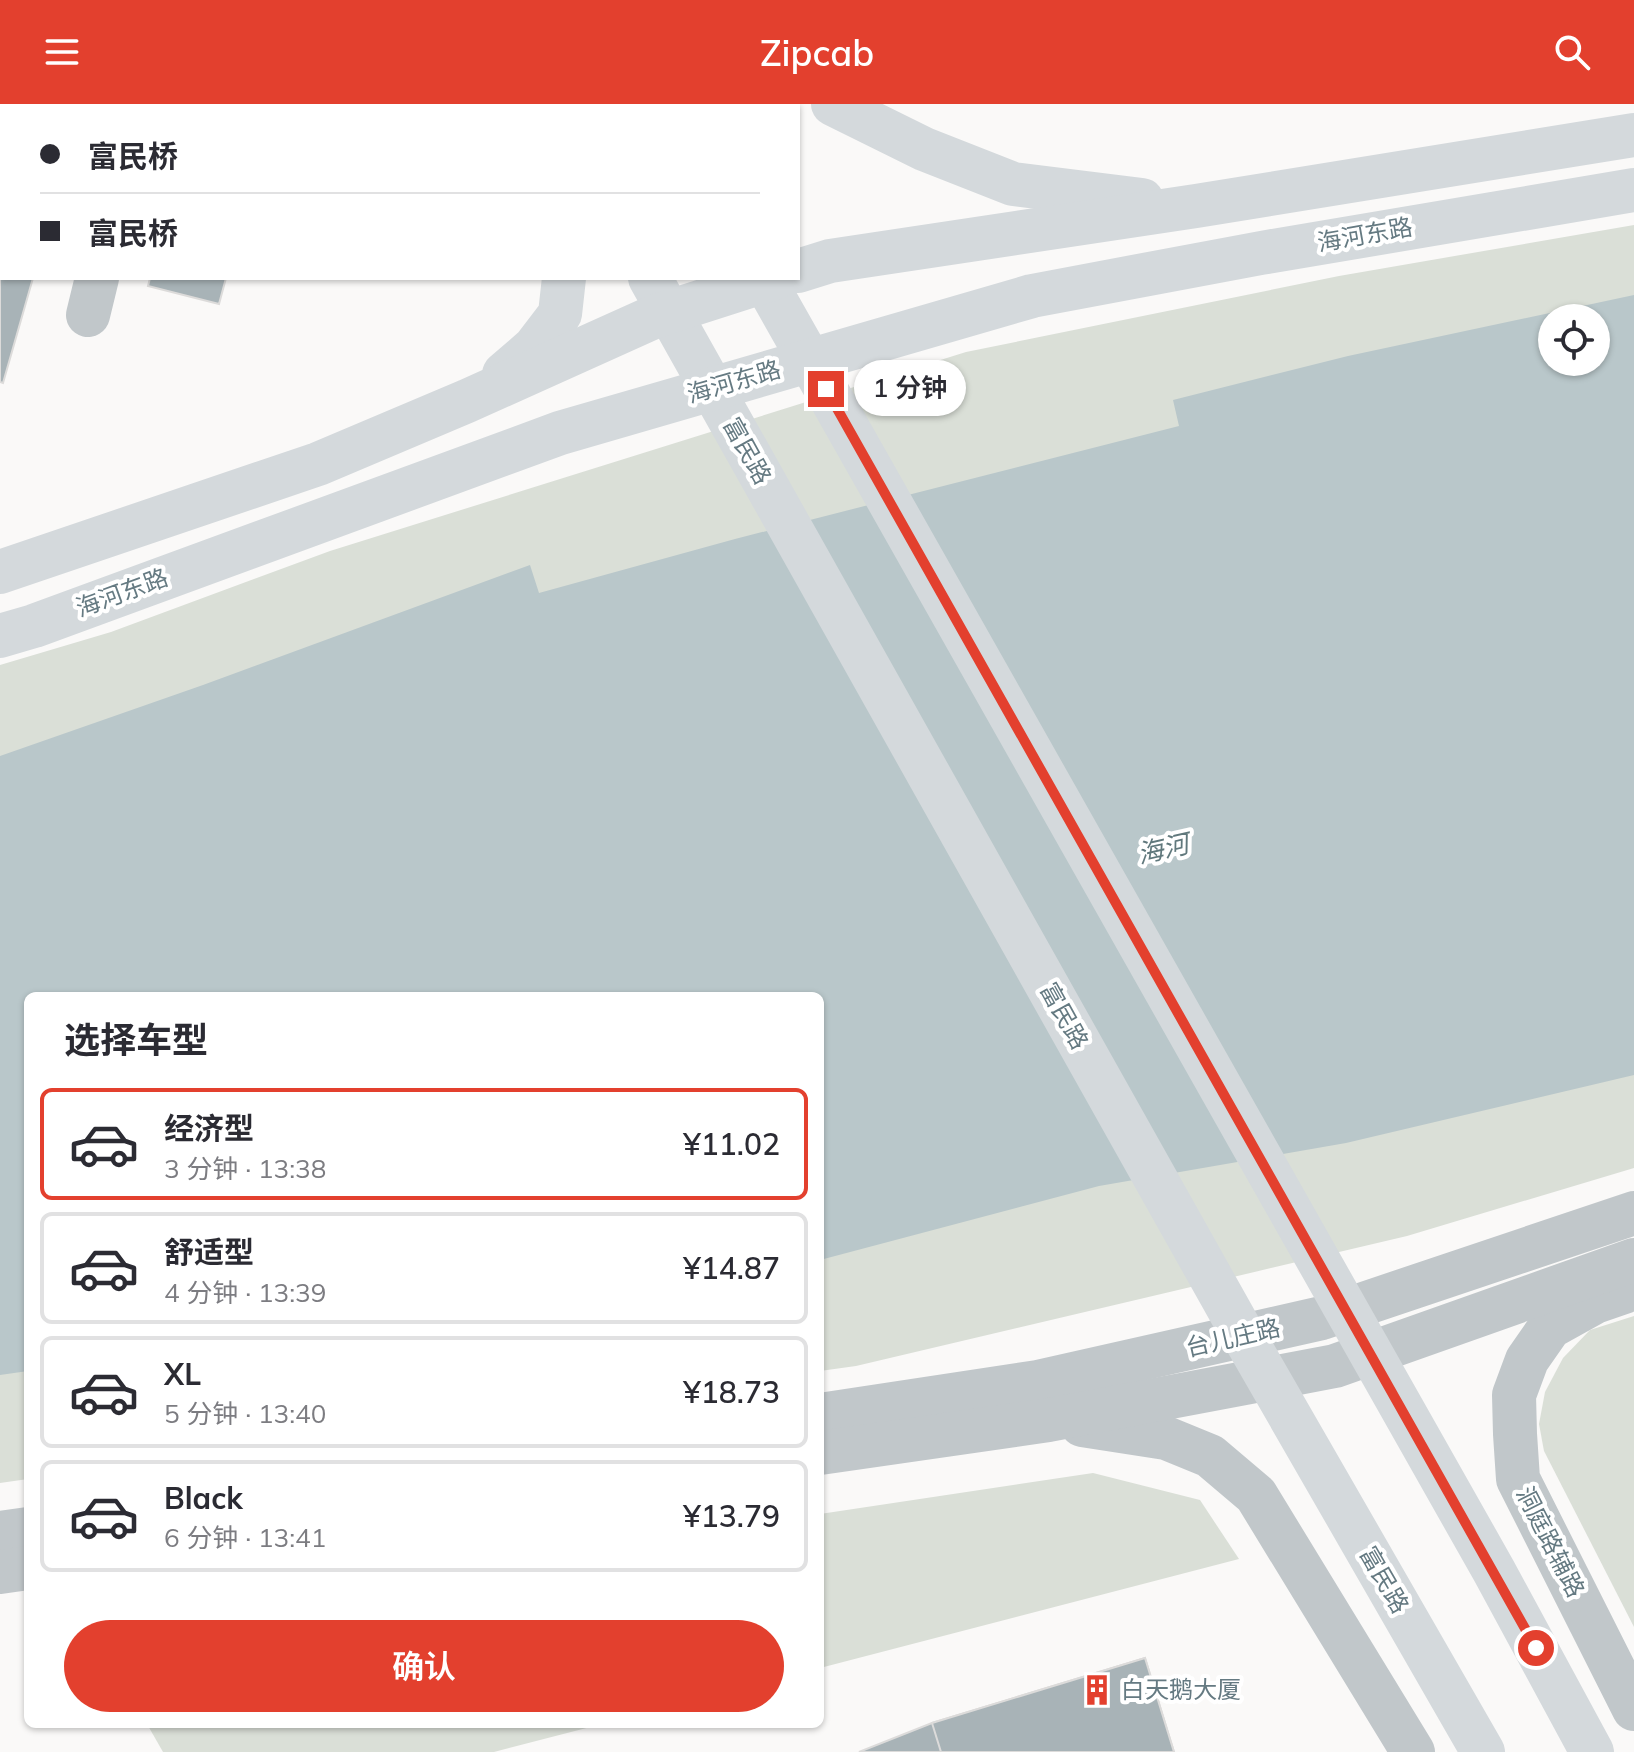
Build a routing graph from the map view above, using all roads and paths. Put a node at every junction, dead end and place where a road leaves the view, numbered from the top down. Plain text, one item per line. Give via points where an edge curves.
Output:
1 (833, 104) edge
2 (1634, 135) edge
3 (1634, 190) edge
4 (1196, 206) junction
5 (800, 270) edge
6 (564, 280) edge
7 (651, 280) edge
8 (764, 280) edge
9 (769, 280) edge
10 (467, 401) junction
11 (0, 572) edge
12 (0, 636) edge
13 (1634, 1213) edge
14 (1634, 1260) edge
15 (1614, 1296) edge
16 (824, 1414) edge
17 (1049, 1420) junction
18 (824, 1452) edge
19 (24, 1530) edge
20 (0, 1533) edge
21 (24, 1569) edge
22 (0, 1572) edge
23 (1634, 1709) edge
24 (1413, 1752) edge
25 (1483, 1752) edge
26 (1592, 1752) edge

1 - 4 main road via 924,149 1013,184
2 - 4 main road
3 - 12 main road, 海河东路 via 1032,296 560,433
4 - 5 main road via 830,261
6 - 10 main road via 560,314 534,348
7 - 25 main road, 富民路
8 - 26 main road
9 - 10 main road via 656,316
10 - 11 main road via 318,464
13 - 16 street, 台儿庄路 via 1322,1318 1038,1382
14 - 17 street, 台儿庄路 via 1335,1366
15 - 23 street, 洞庭路辅路 via 1550,1327 1527,1360 1514,1395 1518,1479
17 - 18 street, 台儿庄路
17 - 24 street via 1166,1438 1210,1456 1256,1495
19 - 20 street
21 - 22 street

